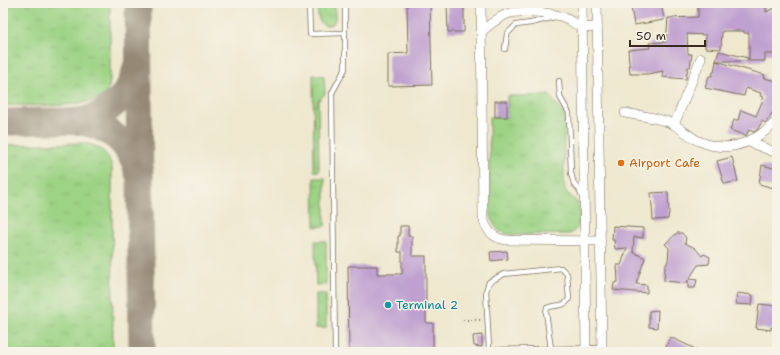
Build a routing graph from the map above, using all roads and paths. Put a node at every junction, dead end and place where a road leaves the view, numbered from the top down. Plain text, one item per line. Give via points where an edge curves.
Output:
1 (309, 3) edge
2 (345, 3) edge
3 (481, 3) edge
4 (582, 3) edge
5 (597, 3) edge
6 (559, 16) junction
7 (582, 27) junction
8 (597, 27) junction
9 (481, 32) junction
10 (345, 33) junction
11 (505, 49) dead end
12 (701, 58) dead end
13 (559, 81) dead end
14 (625, 113) dead end
15 (777, 121) edge
16 (674, 125) junction
17 (748, 142) junction
18 (777, 153) edge
19 (585, 204) junction
20 (585, 241) junction
21 (600, 241) junction
22 (463, 320) dead end
23 (481, 320) dead end
24 (551, 350) edge
25 (586, 350) edge
26 (602, 350) edge
27 (335, 352) edge

1 - 10 lane via 310,34
2 - 10 lane
3 - 9 street
4 - 7 street
5 - 8 street
6 - 7 street
6 - 9 street via 528,12 508,14
6 - 11 lane via 516,25 507,34
7 - 8 street
7 - 19 street
8 - 21 street
9 - 20 street via 485,224 499,239
10 - 27 lane via 345,69 332,93
12 - 16 street
13 - 19 lane via 560,97 569,113 571,173
14 - 16 street via 659,119
15 - 17 street
16 - 17 street via 699,141 716,146 733,147
17 - 18 street
19 - 20 street
20 - 21 street
20 - 25 street
21 - 26 street
22 - 23 path
24 - 24 lane via 546,312 547,308 563,305 569,299 567,274 561,268 504,274 489,282 486,291 489,348
24 - 25 lane
25 - 26 lane

